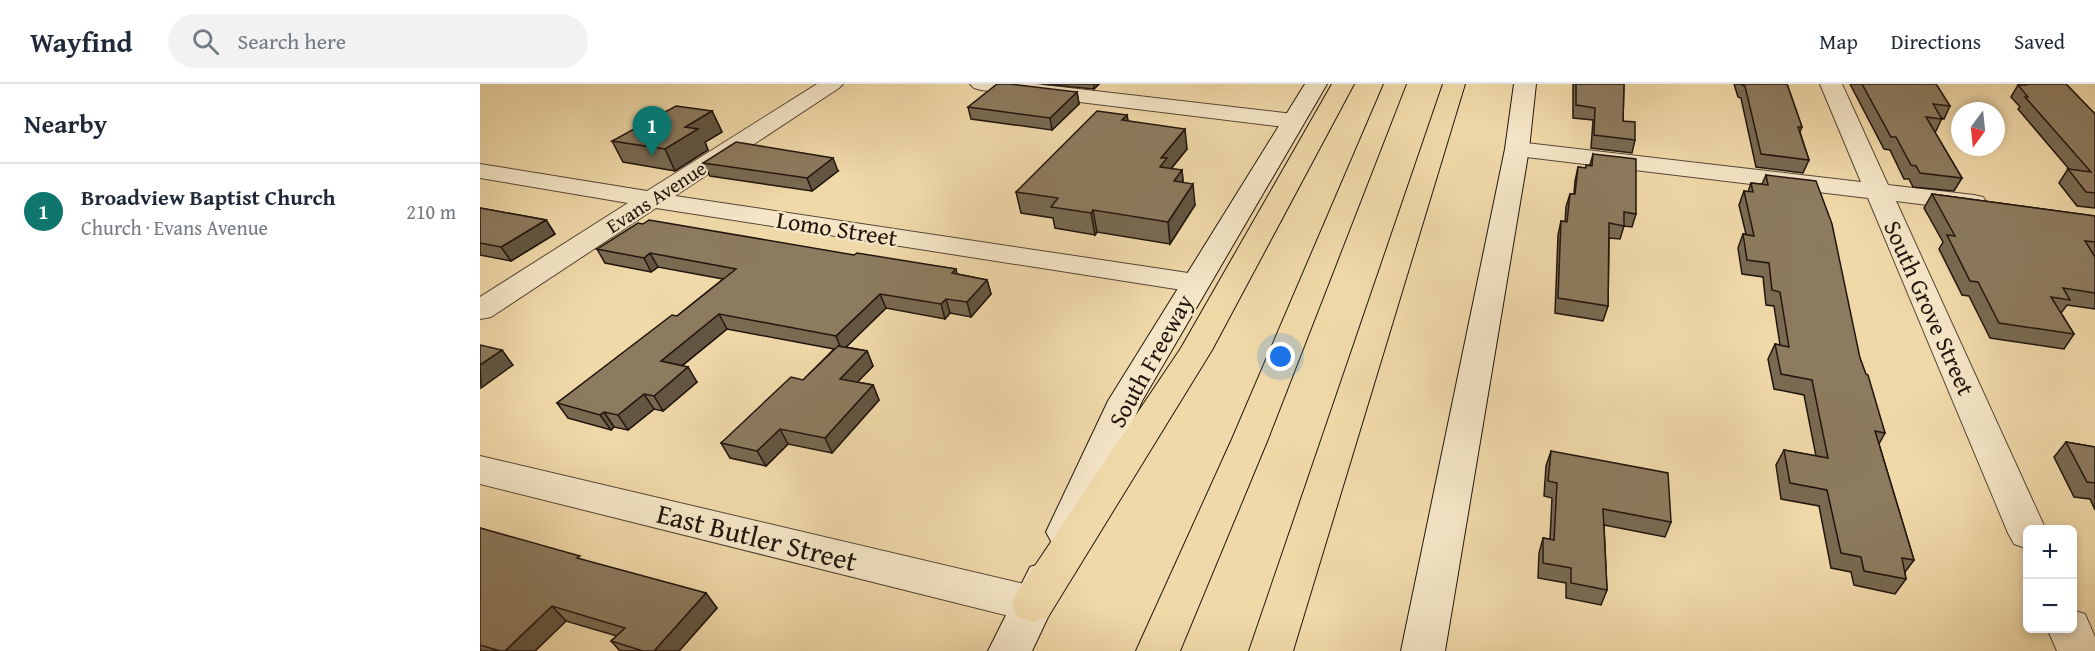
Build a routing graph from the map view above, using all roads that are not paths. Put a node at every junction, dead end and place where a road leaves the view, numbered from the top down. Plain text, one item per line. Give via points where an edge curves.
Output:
1 (832, 84) edge
2 (981, 84) edge
3 (1316, 84) edge
4 (1343, 84) edge
5 (1395, 84) edge
6 (1525, 84) edge
7 (1831, 84) edge
8 (1460, 89) edge
9 (1293, 121) junction
10 (1517, 149) junction
11 (480, 171) edge
12 (1878, 192) junction
13 (652, 199) junction
14 (1992, 206) edge
15 (1195, 284) junction
16 (480, 310) edge
17 (480, 470) edge
18 (2025, 525) edge
19 (1033, 604) junction
20 (2072, 633) edge
21 (1010, 651) edge
22 (1158, 651) edge
23 (1271, 651) edge
24 (1424, 651) edge
25 (2079, 651) edge

1 - 13 street, Evans Avenue
2 - 9 street
3 - 9 street, South Freeway
4 - 19 highway via 1196,350
5 - 22 highway via 1250,439
6 - 10 street
7 - 12 street, South Grove Street
8 - 23 highway
9 - 15 street, South Freeway
10 - 12 street
10 - 24 street
11 - 13 street, Lomo Street
12 - 14 street
12 - 18 street, South Grove Street
13 - 15 street, Lomo Street
13 - 16 street, Evans Avenue
15 - 19 street, South Freeway via 1125,401
17 - 19 street, East Butler Street
19 - 21 street, South Freeway
20 - 25 street

